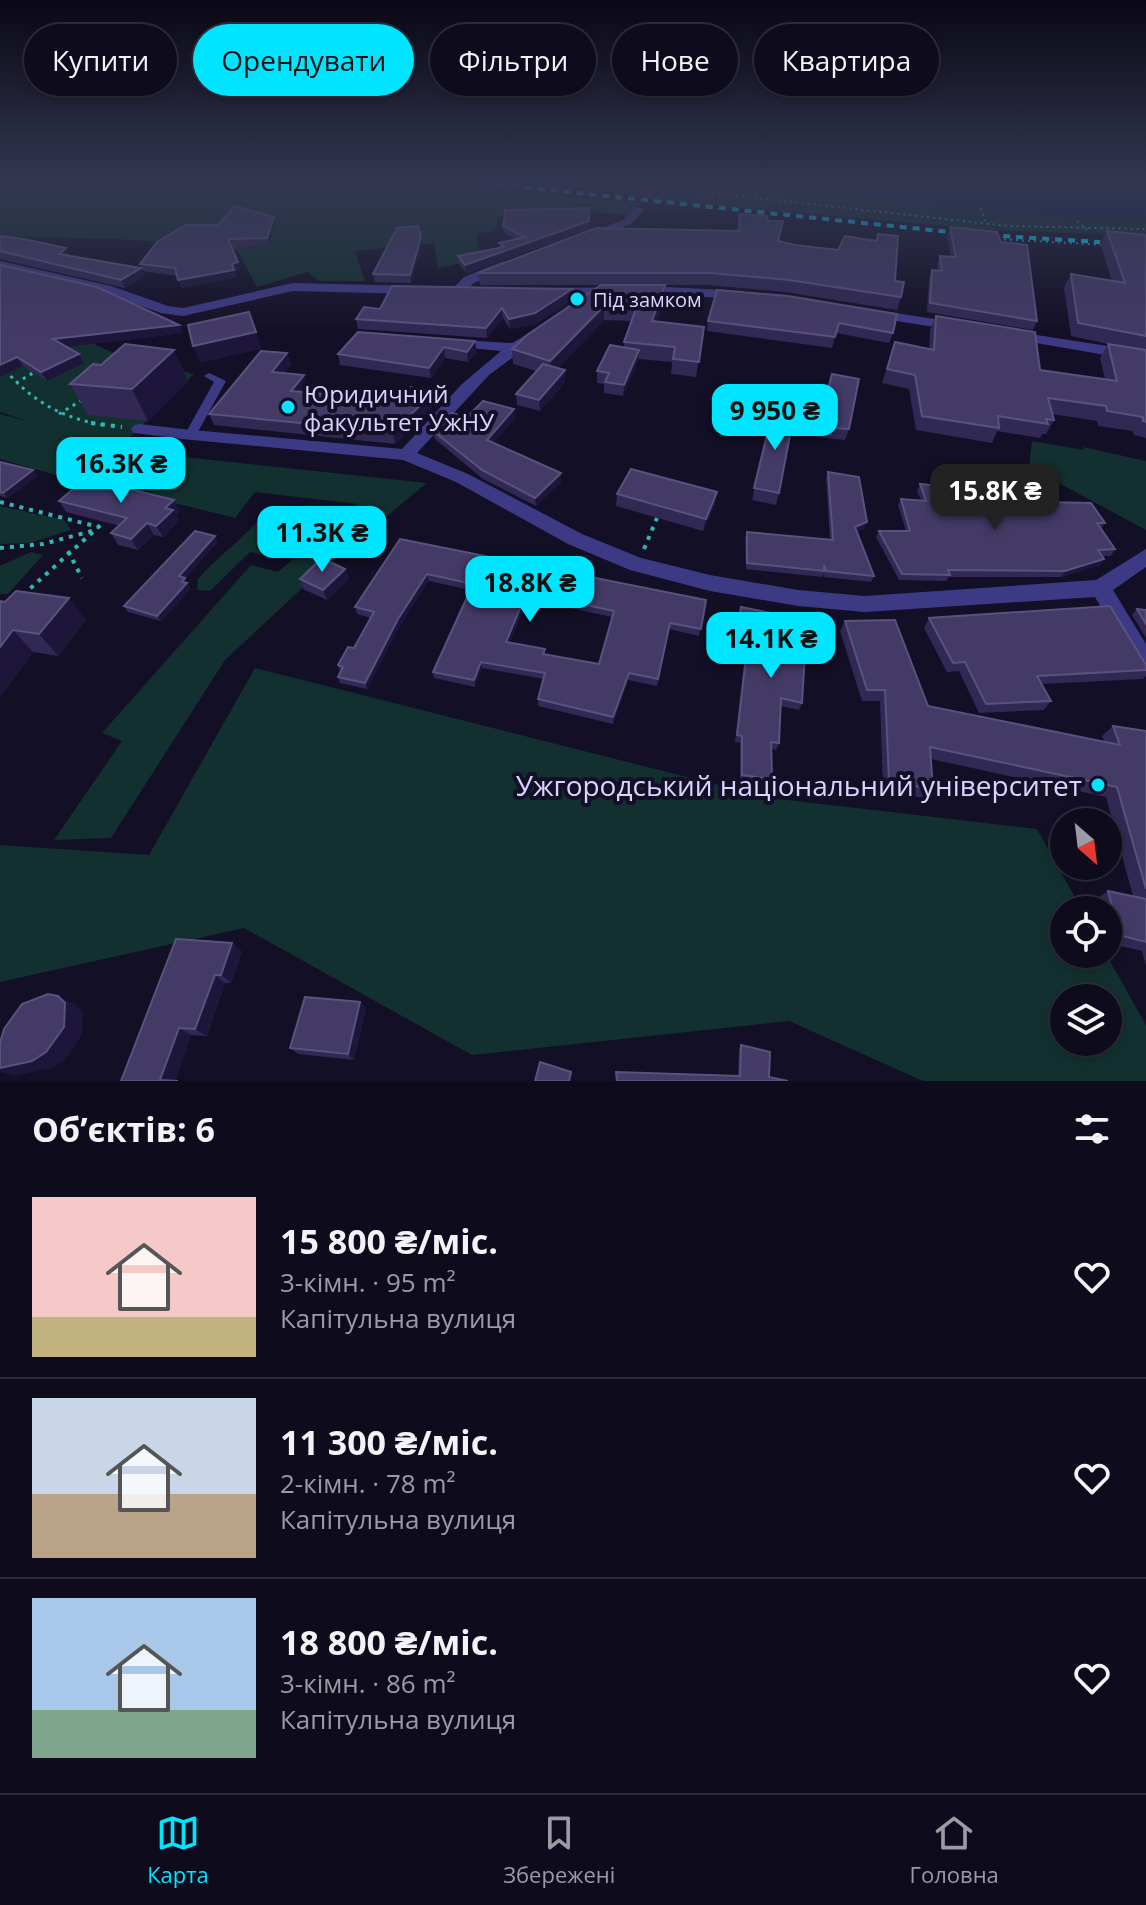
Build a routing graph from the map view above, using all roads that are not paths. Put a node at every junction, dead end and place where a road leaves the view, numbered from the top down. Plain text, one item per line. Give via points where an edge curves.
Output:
1 (598, 232) edge
2 (571, 242) edge
3 (516, 261) edge
4 (0, 265) edge
5 (425, 291) edge
6 (441, 291) edge
7 (598, 291) junction
8 (456, 292) junction
9 (481, 292) edge
10 (528, 292) edge
11 (755, 297) edge
12 (858, 311) edge
13 (979, 330) edge
14 (995, 333) edge
15 (425, 341) edge
16 (512, 347) junction
17 (1146, 357) edge
18 (209, 376) dead end
19 (140, 429) road end
20 (186, 434) junction
21 (406, 455) junction
22 (1146, 556) edge
23 (1101, 588) junction
24 (1146, 664) edge

1 - 2 street
3 - 8 street via 469,280
4 - 5 street via 183,312 293,287
6 - 8 street
7 - 10 street
7 - 11 street
7 - 16 street
8 - 9 street
12 - 13 street
14 - 17 street
15 - 16 street
16 - 21 street via 472,382
18 - 20 lane via 220,381
19 - 20 street
20 - 21 street
21 - 23 street via 462,478 575,539 637,565 710,583 865,604
22 - 23 street
23 - 24 street

